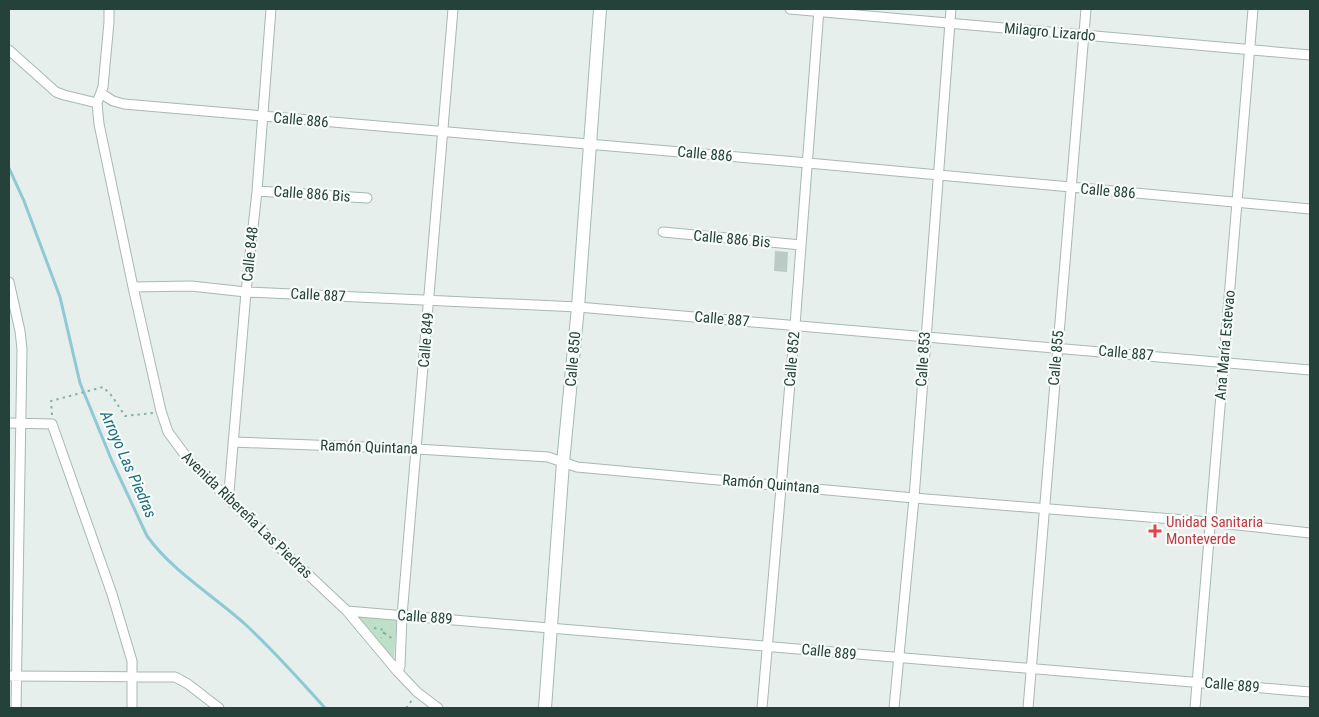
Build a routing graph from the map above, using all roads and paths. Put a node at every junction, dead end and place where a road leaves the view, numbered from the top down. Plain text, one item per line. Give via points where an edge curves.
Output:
1 (109, 9) edge
2 (271, 9) edge
3 (453, 9) edge
4 (600, 9) edge
5 (790, 9) edge
6 (951, 9) edge
7 (1086, 9) edge
8 (1253, 9) edge
9 (818, 10) edge
10 (950, 23) junction
11 (1084, 35) junction
12 (9, 50) edge
13 (1250, 50) junction
14 (1310, 55) edge
15 (100, 99) junction
16 (262, 116) junction
17 (442, 132) junction
18 (590, 145) junction
19 (808, 163) junction
20 (937, 175) junction
21 (1072, 188) junction
22 (257, 191) junction
23 (367, 198) dead end
24 (1238, 203) junction
25 (1310, 209) edge
26 (663, 232) dead end
27 (801, 245) junction
28 (9, 282) edge
29 (133, 287) junction
30 (246, 292) junction
31 (429, 301) junction
32 (578, 307) junction
33 (795, 325) junction
34 (925, 337) junction
35 (1057, 347) junction
36 (1223, 362) junction
37 (1310, 370) edge
38 (160, 411) junction
39 (9, 423) edge
40 (20, 423) junction
41 (52, 424) junction
42 (233, 442) junction
43 (417, 449) junction
44 (563, 463) junction
45 (781, 485) junction
46 (227, 498) junction
47 (914, 498) junction
48 (1045, 508) junction
49 (1210, 522) junction
50 (1310, 533) edge
51 (347, 611) junction
52 (402, 616) junction
53 (550, 628) junction
54 (767, 646) junction
55 (898, 658) junction
56 (1031, 668) junction
57 (398, 672) junction
58 (13, 676) edge
59 (133, 677) junction
60 (1197, 682) junction
61 (1310, 692) edge
62 (16, 708) edge
63 (132, 708) edge
64 (219, 708) edge
65 (438, 708) edge
66 (545, 708) edge
67 (762, 708) edge
68 (894, 708) edge
69 (1028, 708) edge
70 (1196, 708) edge

1 - 15 street, Avenida Ribereña Las Piedras
2 - 16 street, Calle 848
3 - 17 street, Calle 849
4 - 18 main road, Calle 850
5 - 9 street, Milagro Lizardo
6 - 10 street, Calle 853
7 - 11 street, Calle 855
8 - 13 street, Ana María Estevao
9 - 10 street, Milagro Lizardo
9 - 19 street, Calle 852
10 - 11 street, Milagro Lizardo
10 - 20 street, Calle 853
11 - 13 street, Milagro Lizardo
11 - 21 street, Calle 855
12 - 15 street via 56,92
13 - 14 street, Milagro Lizardo
13 - 24 street, Ana María Estevao
15 - 16 street, Calle 886
15 - 29 street, Avenida Ribereña Las Piedras via 99,124
16 - 17 street, Calle 886
16 - 22 street, Calle 848
17 - 18 street, Calle 886
17 - 31 street, Calle 849
18 - 19 street, Calle 886
18 - 32 main road, Calle 850
19 - 20 street, Calle 886
19 - 27 street, Calle 852
20 - 21 street, Calle 886
20 - 34 street, Calle 853
21 - 24 street, Calle 886
21 - 35 street, Calle 855
22 - 23 street, Calle 886 Bis
22 - 30 street, Calle 848
24 - 25 street, Calle 886
24 - 36 street, Ana María Estevao
26 - 27 street, Calle 886 Bis
27 - 33 street, Calle 852
28 - 40 street via 22,349
29 - 30 street, Calle 887 via 191,286
29 - 38 street, Avenida Ribereña Las Piedras
30 - 31 street, Calle 887
30 - 42 street, Calle 848
31 - 32 street, Calle 887
31 - 43 street, Calle 849
32 - 33 street, Calle 887
32 - 44 main road, Calle 850
33 - 34 street, Calle 887
33 - 45 street, Calle 852
34 - 35 street, Calle 887
34 - 47 street, Calle 853
35 - 36 street, Calle 887
35 - 48 street, Calle 855
36 - 37 street, Calle 887
36 - 49 street, Ana María Estevao
38 - 41 path via 125,416 103,387 51,401
38 - 46 street, Avenida Ribereña Las Piedras via 175,444
39 - 40 street
40 - 41 street
40 - 58 street
41 - 59 street via 112,594 132,661
42 - 43 street, Ramón Quintana
42 - 46 street, Calle 848
43 - 44 street, Ramón Quintana via 548,458
43 - 52 street, Calle 849
44 - 45 street, Ramón Quintana
44 - 53 main road, Calle 850
45 - 47 street, Ramón Quintana
45 - 54 street, Calle 852
46 - 51 street, Avenida Ribereña Las Piedras
47 - 48 street, Ramón Quintana
47 - 55 street, Calle 853
48 - 49 street, Ramón Quintana
48 - 56 street, Calle 855
49 - 50 street, Ramón Quintana
49 - 60 street, Ana María Estevao
51 - 52 street, Calle 889
51 - 57 street, Avenida Ribereña Las Piedras
52 - 53 street, Calle 889
52 - 57 street, Calle 849
53 - 54 street, Calle 889
53 - 66 main road, Calle 850
54 - 55 street, Calle 889
54 - 67 street, Calle 852
55 - 56 street, Calle 889
55 - 68 street, Calle 853
56 - 60 street, Calle 889
56 - 69 street, Calle 855
57 - 65 street, Avenida Ribereña Las Piedras
58 - 59 street
58 - 62 street
59 - 63 street
59 - 64 street via 167,676 182,680
60 - 61 street, Calle 889
60 - 70 street, Ana María Estevao

